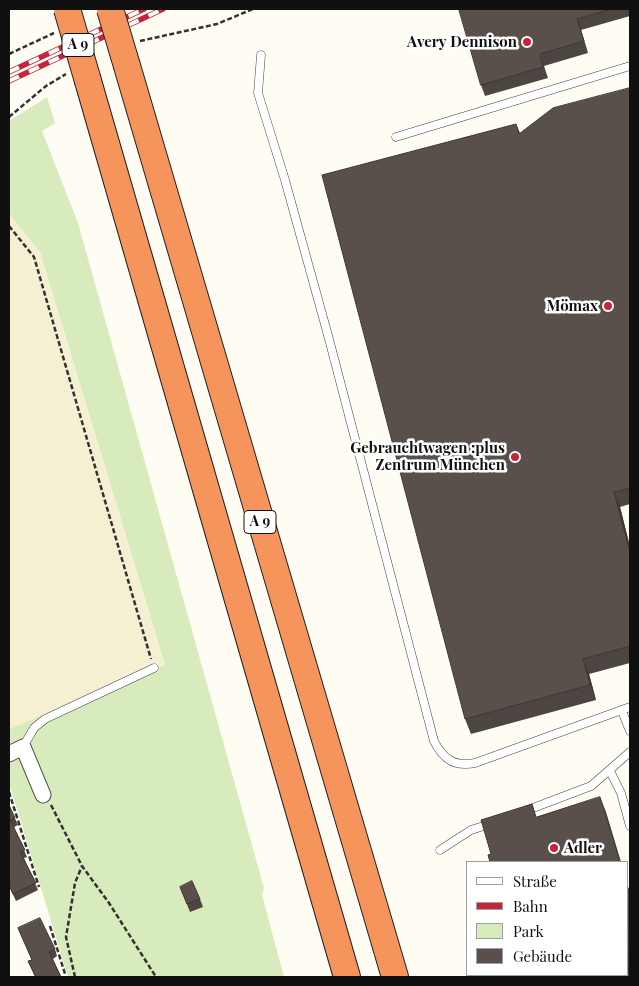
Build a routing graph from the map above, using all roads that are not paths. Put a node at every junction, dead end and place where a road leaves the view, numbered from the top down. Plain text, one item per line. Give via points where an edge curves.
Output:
1 (67, 9) edge
2 (110, 9) edge
3 (261, 55) dead end
4 (630, 66) edge
5 (396, 137) dead end
6 (154, 668) road end
7 (626, 709) edge
8 (630, 731) edge
9 (16, 750) edge
10 (630, 752) edge
11 (610, 771) junction
12 (43, 795) road end
13 (517, 813) edge
14 (499, 820) edge
15 (630, 826) edge
16 (440, 850) dead end
17 (347, 977) edge
18 (395, 977) edge

1 - 17 highway, A 9, bridge
2 - 18 highway, A 9, bridge
3 - 7 lane via 258,93 324,320 439,752 455,764 475,763
4 - 5 lane
6 - 9 lane via 45,719
7 - 8 lane
9 - 12 street
10 - 11 lane
11 - 13 lane via 591,786
11 - 15 lane
14 - 16 lane via 472,830

